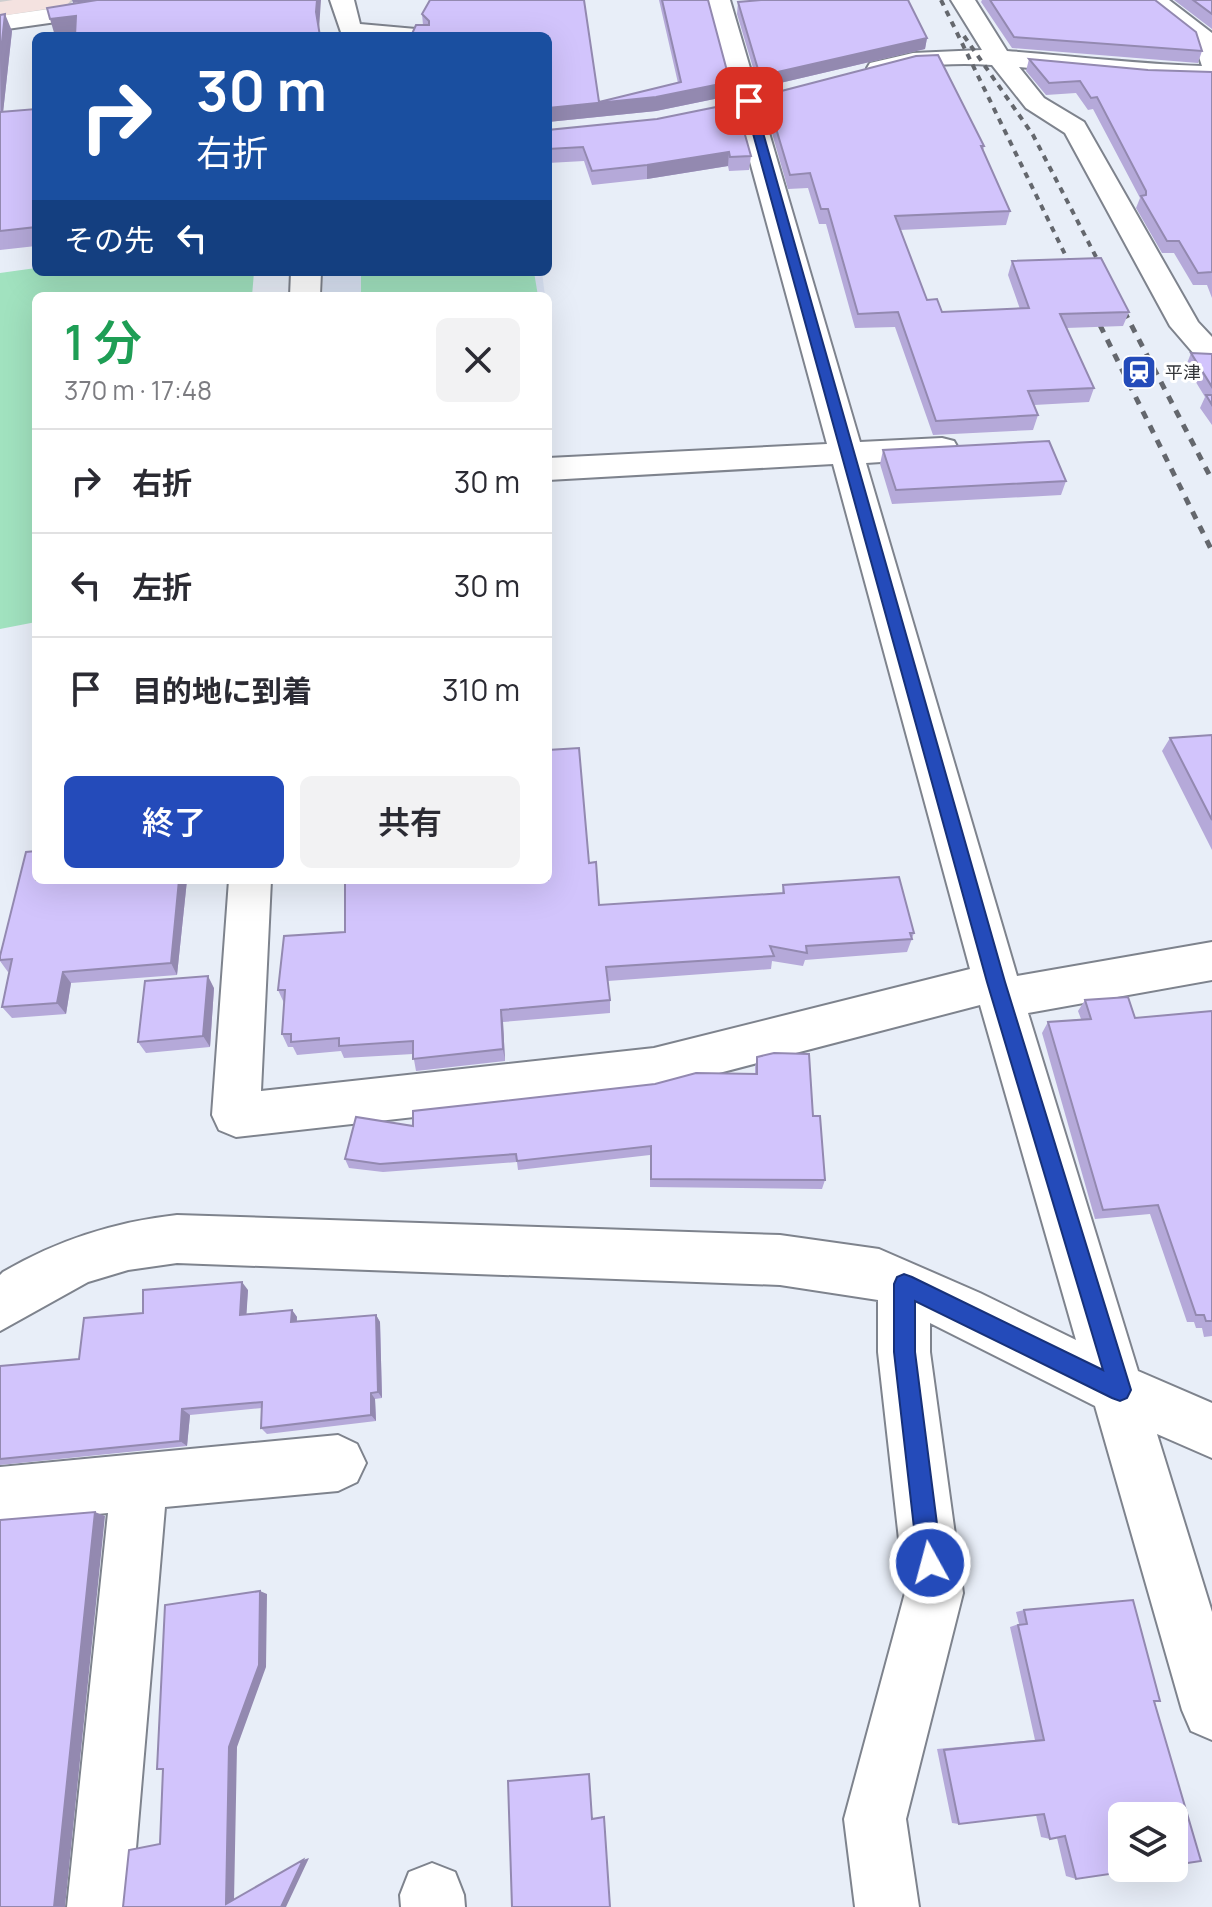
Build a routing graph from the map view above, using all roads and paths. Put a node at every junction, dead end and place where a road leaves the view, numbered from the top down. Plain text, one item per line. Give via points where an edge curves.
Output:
1 (59, 0) edge
2 (162, 0) edge
3 (342, 0) edge
4 (718, 0) edge
5 (963, 0) edge
6 (1154, 0) edge
7 (0, 9) edge
8 (0, 23) edge
9 (372, 32) edge
10 (0, 40) edge
11 (32, 41) edge
12 (999, 58) junction
13 (1212, 63) edge
14 (1212, 74) edge
15 (853, 75) edge
16 (1212, 355) edge
17 (968, 447) edge
18 (847, 454) junction
19 (552, 469) edge
20 (250, 884) edge
21 (1212, 961) edge
22 (998, 990) junction
23 (904, 1284) junction
24 (0, 1305) edge
25 (1120, 1390) junction
26 (1212, 1431) edge
27 (338, 1463) dead end
28 (139, 1483) junction
29 (0, 1495) edge
30 (1212, 1710) edge
31 (99, 1907) edge
32 (887, 1907) edge

1 - 7 main road
2 - 8 street
3 - 9 street via 350,30
4 - 18 street
5 - 12 street
6 - 13 street via 1205,39
10 - 11 street
12 - 14 street
12 - 15 street via 935,57
12 - 16 street via 1035,103 1075,128 1185,326
17 - 18 street
18 - 19 street
18 - 22 street
20 - 22 street via 236,1115 654,1069
21 - 22 street
22 - 25 street
23 - 24 street via 879,1274 780,1260 177,1239 92,1254 59,1267
23 - 25 street
23 - 32 street via 904,1352 934,1593 875,1819
25 - 26 street
25 - 30 street
27 - 28 street
28 - 29 street
28 - 31 street

